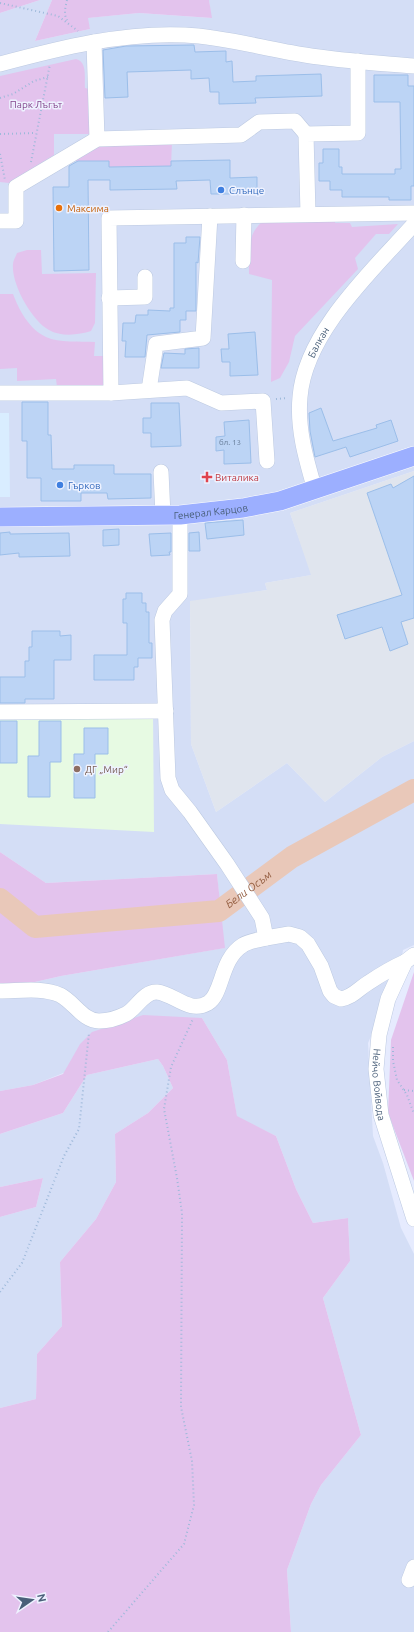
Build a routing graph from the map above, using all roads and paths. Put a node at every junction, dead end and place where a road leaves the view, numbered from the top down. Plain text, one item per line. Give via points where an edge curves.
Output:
1 (67, 0) edge
2 (0, 3) edge
3 (71, 26) junction
4 (94, 42) junction
5 (78, 46) junction
6 (53, 51) junction
7 (358, 62) junction
8 (0, 64) edge
9 (414, 66) edge
10 (48, 77) junction
11 (0, 98) edge
12 (36, 133) junction
13 (0, 134) edge
14 (306, 134) junction
15 (97, 139) junction
16 (27, 181) junction
17 (414, 213) edge
18 (308, 214) junction
19 (244, 215) junction
20 (210, 216) junction
21 (0, 221) edge
22 (414, 224) edge
23 (243, 261) dead end
24 (145, 277) dead end
25 (109, 298) junction
26 (149, 390) junction
27 (0, 393) edge
28 (111, 393) junction
29 (300, 396) junction
30 (263, 401) junction
31 (414, 456) edge
32 (267, 461) dead end
33 (161, 472) dead end
34 (315, 490) junction
35 (172, 515) junction
36 (0, 517) edge
37 (166, 710) junction
38 (0, 712) edge
39 (266, 938) junction
40 (409, 959) edge
41 (0, 991) edge
42 (199, 1006) junction
43 (90, 1020) junction
44 (392, 1044) dead end
45 (404, 1090) junction
46 (414, 1091) edge
47 (414, 1114) edge
48 (414, 1219) edge
49 (0, 1292) edge
50 (108, 1632) edge

1 - 3 path via 66,19
2 - 3 path via 58,16
3 - 4 path
3 - 5 path via 75,30
4 - 5 street
4 - 7 street via 139,36 203,36
4 - 15 street
5 - 6 street
6 - 8 street
6 - 10 path
7 - 9 street
7 - 14 street via 358,134
10 - 11 path
10 - 12 path
12 - 13 path
12 - 16 path
14 - 15 street via 295,121 259,122 241,135
14 - 18 street
15 - 16 street
16 - 21 street via 16,188 16,221
17 - 18 street
18 - 19 street
19 - 20 street
19 - 23 street
20 - 25 street via 109,218
20 - 26 street via 203,338 156,344
22 - 29 street, Балкан via 327,327 311,355
24 - 25 street via 145,297
25 - 28 street
26 - 28 street
26 - 30 street via 187,388 221,403
27 - 28 street
29 - 30 path
29 - 34 street, Балкан via 302,444
30 - 32 street
31 - 34 main road, Генерал Карцов
33 - 35 street
34 - 35 main road, Генерал Карцов via 280,501 243,508
35 - 36 main road, Генерал Карцов
35 - 37 street via 180,594 165,610 162,620
37 - 38 street
37 - 39 street via 168,778 172,790 252,901 262,918
39 - 40 street via 289,934 300,937 308,944 321,966 330,991 341,999 354,994
39 - 42 street via 244,944 234,952 227,963 214,998
40 - 48 street, Нейчо Войвода via 388,999 379,1035 376,1068 381,1115
41 - 43 street via 39,990 60,995
42 - 43 street via 189,1006 158,992 152,992 127,1014 110,1020
42 - 50 path via 171,1067 164,1109 182,1213 181,1407 192,1461 194,1505 184,1544
43 - 49 path via 79,1129 64,1156 22,1263
44 - 45 path via 393,1061 398,1080
45 - 46 path
45 - 47 path

